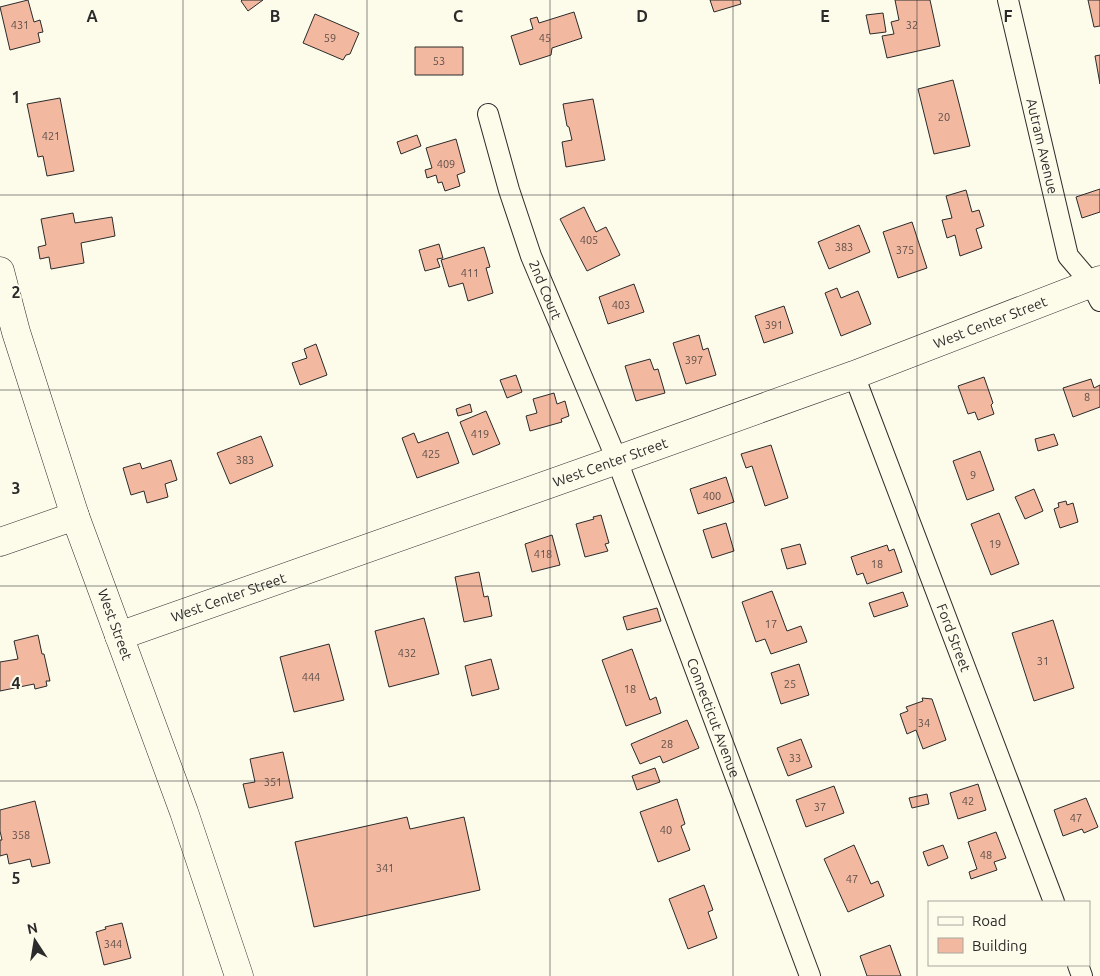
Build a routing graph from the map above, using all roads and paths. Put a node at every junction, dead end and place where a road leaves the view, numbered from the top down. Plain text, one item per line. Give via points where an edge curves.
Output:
1 (1008, 0) edge
2 (488, 114) dead end
3 (0, 271) edge
4 (1097, 288) edge
5 (854, 374) junction
6 (617, 460) junction
7 (75, 516) junction
8 (0, 542) edge
9 (119, 636) junction
10 (1054, 901) edge
11 (238, 976) edge
12 (810, 976) edge

1 - 4 street, Autram Avenue via 1068,256
2 - 6 street, 2nd Court via 531,256
3 - 7 street, West Street via 16,332
4 - 5 street, West Center Street
5 - 6 street, West Center Street
5 - 10 street, Ford Street
6 - 9 street, West Center Street
6 - 12 street, Connecticut Avenue
7 - 8 street
7 - 9 street, West Street
9 - 11 street, West Street via 184,812

